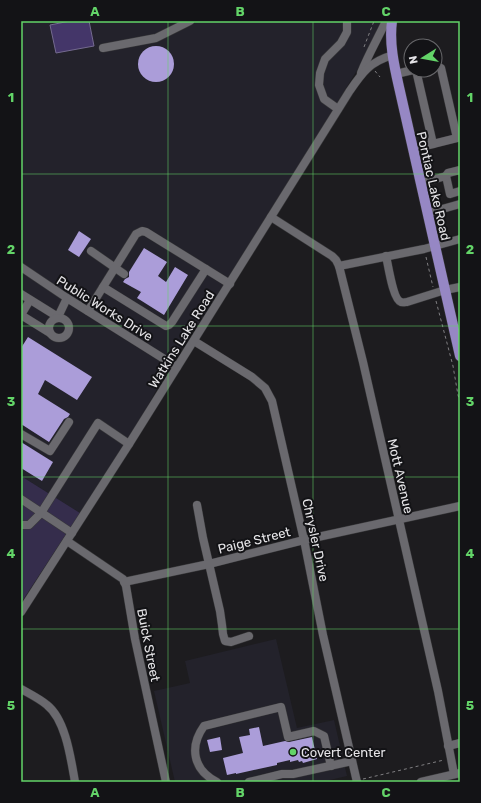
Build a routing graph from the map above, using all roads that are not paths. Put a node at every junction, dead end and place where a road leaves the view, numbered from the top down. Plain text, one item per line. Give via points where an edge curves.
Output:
1 (190, 21) edge
2 (347, 21) edge
3 (386, 21) edge
4 (392, 21) edge
5 (103, 48) dead end
6 (393, 55) junction
7 (403, 72) edge
8 (396, 74) junction
9 (359, 77) junction
10 (443, 77) edge
11 (418, 78) edge
12 (338, 109) junction
13 (433, 144) junction
14 (413, 150) junction
15 (460, 170) edge
16 (446, 176) junction
17 (421, 183) junction
18 (460, 191) edge
19 (460, 204) edge
20 (428, 213) junction
21 (271, 218) junction
22 (460, 239) edge
23 (435, 246) junction
24 (90, 252) dead end
25 (386, 256) junction
26 (339, 266) junction
27 (21, 267) edge
28 (115, 268) junction
29 (206, 269) junction
30 (124, 274) dead end
31 (230, 284) junction
32 (103, 287) junction
33 (460, 287) edge
34 (445, 290) junction
35 (21, 294) edge
36 (67, 298) junction
37 (30, 300) junction
38 (88, 311) junction
39 (21, 315) edge
40 (58, 317) junction
41 (50, 333) junction
42 (194, 341) junction
43 (460, 355) edge
44 (178, 367) junction
45 (69, 422) dead end
46 (21, 434) edge
47 (129, 444) junction
48 (21, 499) edge
49 (197, 505) dead end
50 (460, 506) edge
51 (41, 513) junction
52 (398, 520) junction
53 (21, 525) edge
54 (72, 533) junction
55 (304, 540) junction
56 (66, 541) junction
57 (209, 564) junction
58 (124, 582) junction
59 (21, 612) edge
60 (249, 636) dead end
61 (21, 689) edge
62 (460, 743) edge
63 (448, 746) junction
64 (352, 761) junction
65 (331, 766) junction
66 (457, 774) edge
67 (294, 778) edge
68 (356, 781) edge
69 (75, 782) edge
70 (166, 782) edge
71 (217, 782) edge
72 (249, 782) edge
73 (421, 782) edge

1 - 5 street via 156,38
2 - 12 street via 347,32 324,59 320,72 319,85 324,99
3 - 9 street, Watkins Lake Road
4 - 6 main road, Pontiac Lake Road
6 - 8 main road, Pontiac Lake Road
6 - 9 street, Watkins Lake Road via 374,63
7 - 8 street
8 - 14 main road, Pontiac Lake Road
9 - 12 street, Watkins Lake Road
10 - 13 street via 456,138
11 - 13 street
12 - 21 street, Watkins Lake Road
13 - 14 street
14 - 17 main road, Pontiac Lake Road
15 - 16 street
16 - 17 street
16 - 18 street via 450,194
17 - 20 main road, Pontiac Lake Road
19 - 20 street
20 - 23 main road, Pontiac Lake Road
21 - 26 street, Mott Avenue via 332,256
21 - 31 street, Watkins Lake Road
22 - 23 street
23 - 25 street
23 - 34 main road, Pontiac Lake Road
24 - 28 street
25 - 26 street
25 - 34 street via 394,294 399,302 407,302
26 - 52 street, Mott Avenue
27 - 36 street, Public Works Drive
28 - 29 street via 136,234 142,231
28 - 30 street
28 - 32 street
29 - 31 street
29 - 32 street via 172,322 166,326
31 - 42 street, Watkins Lake Road
32 - 38 street
33 - 34 street
34 - 43 main road, Pontiac Lake Road
35 - 37 street
36 - 38 street, Public Works Drive
36 - 40 street
37 - 39 street
37 - 40 street
38 - 44 street, Public Works Drive
39 - 41 street
40 - 41 street via 49,323
40 - 41 street via 68,324 67,334 58,338
42 - 44 street, Watkins Lake Road
42 - 55 street, Chrysler Drive via 265,388 272,401
44 - 47 street, Watkins Lake Road
45 - 46 street via 50,451
47 - 51 street via 98,423
47 - 54 street, Watkins Lake Road
48 - 51 street
49 - 57 street
50 - 52 street, Paige Street
51 - 53 street via 30,525
51 - 54 street
52 - 55 street, Paige Street
52 - 63 street, Mott Avenue via 438,691
54 - 56 street, Watkins Lake Road
55 - 57 street, Paige Street
55 - 64 street, Chrysler Drive
56 - 58 street via 115,573
56 - 59 street, Watkins Lake Road
57 - 58 street, Paige Street
57 - 60 street via 225,641 231,642
58 - 70 street, Buick Street
61 - 69 street via 48,705 61,724
62 - 63 street
63 - 66 street, Mott Avenue
64 - 65 street
64 - 68 street, Chrysler Drive
65 - 67 street
65 - 71 street via 324,736 314,731 288,737 281,707 204,726 196,741 196,761 207,777
66 - 73 street
67 - 72 street via 282,774

